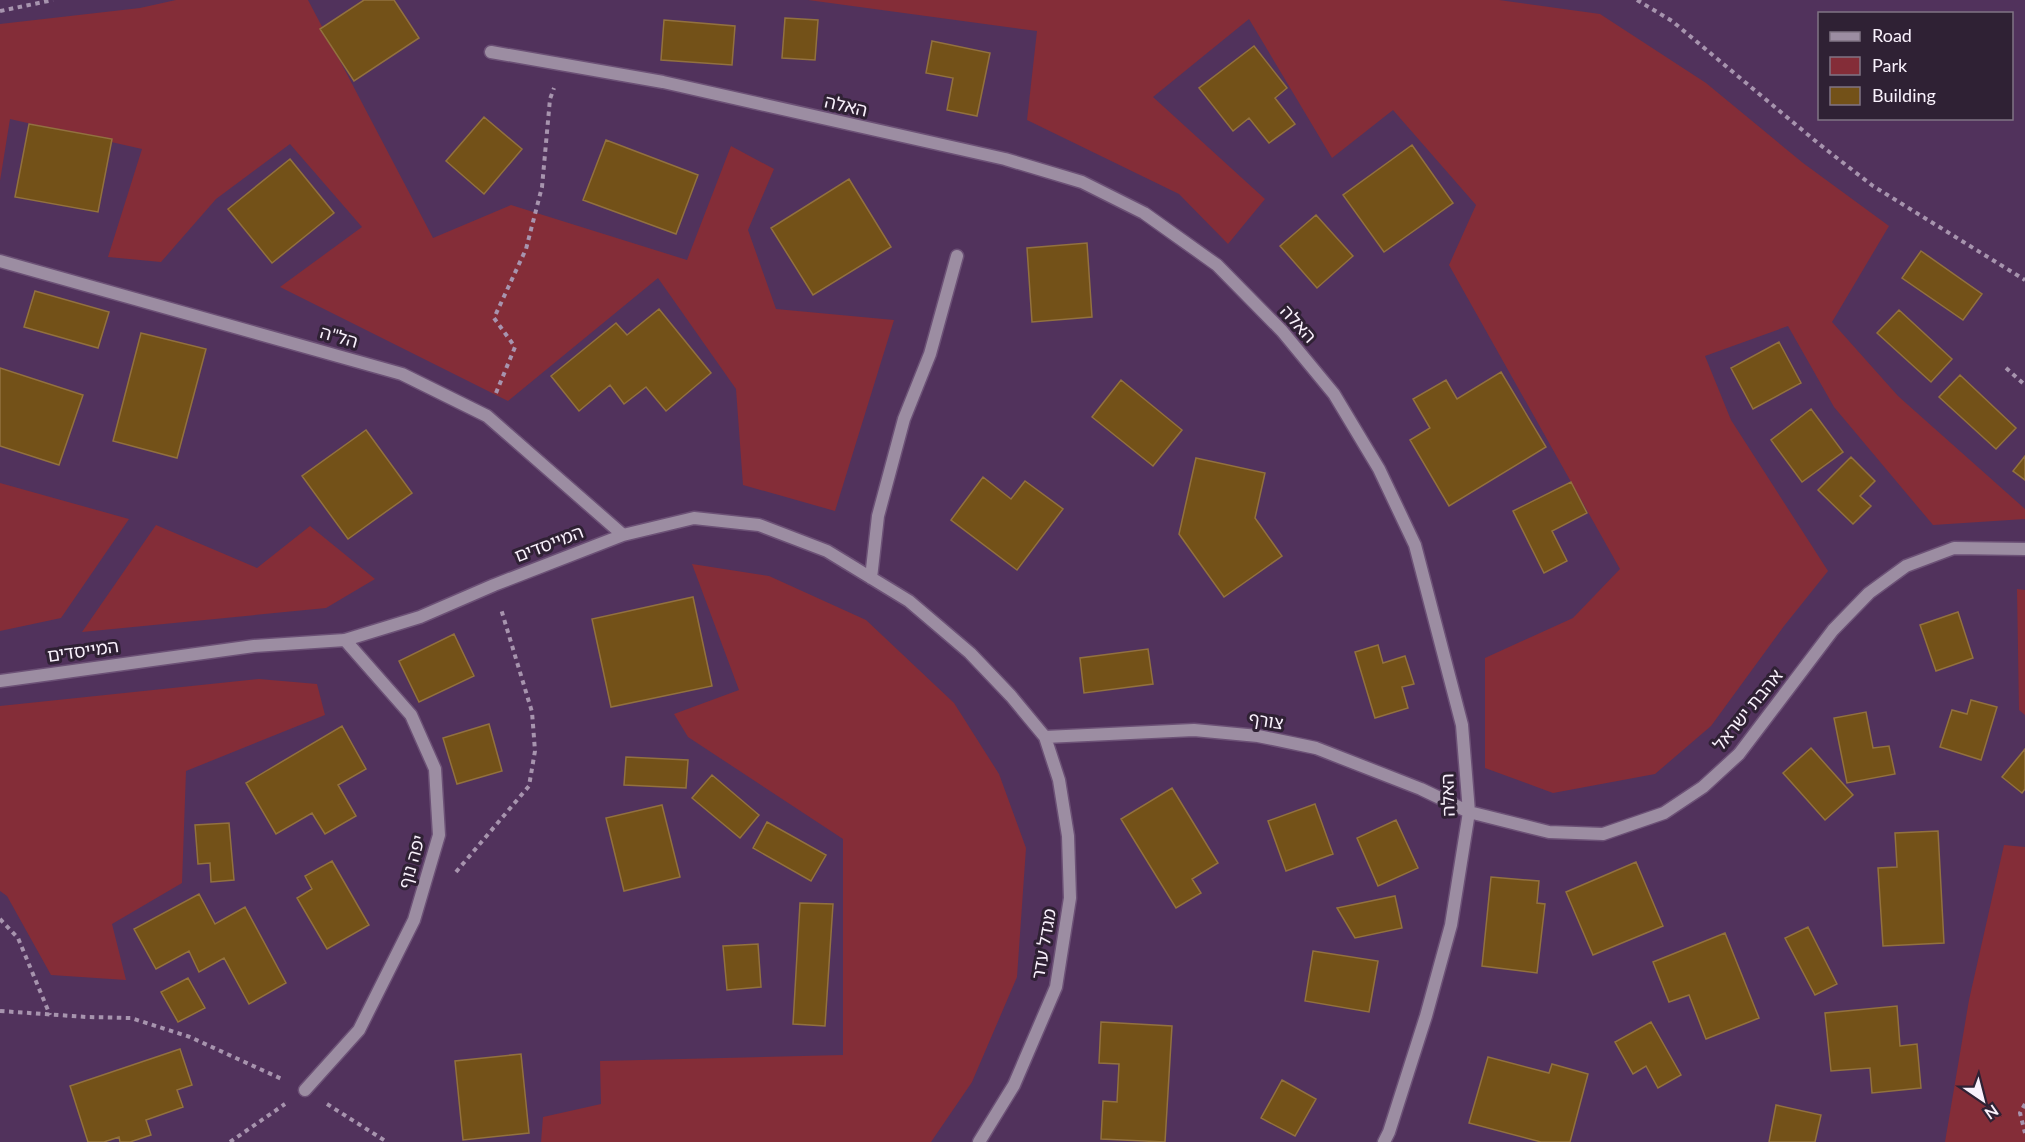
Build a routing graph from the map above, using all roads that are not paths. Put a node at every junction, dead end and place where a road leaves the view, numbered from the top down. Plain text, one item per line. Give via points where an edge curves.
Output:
1 (491, 52) dead end
2 (957, 256) dead end
3 (0, 261) edge
4 (624, 535) junction
5 (2025, 549) edge
6 (871, 578) junction
7 (345, 640) junction
8 (0, 681) edge
9 (1045, 737) junction
10 (1469, 812) junction
11 (305, 1090) road end
12 (979, 1142) edge
13 (1384, 1142) edge

1 - 10 street, האלה via 663,82 1005,159 1082,182 1144,213 1217,265 1282,331 1334,394 1379,469 1415,545 1462,725
2 - 6 street via 930,354 904,419 878,516
3 - 4 street, הל"ה via 402,374 487,416
4 - 6 street, המייסדים via 694,519 759,525 827,551
4 - 7 street, המייסדים via 420,617
5 - 10 street, אהבת ישראל via 1954,548 1906,566 1869,593 1833,630 1739,754 1703,787 1664,813 1603,834 1549,832
6 - 9 street, המייסדים via 909,600 970,653
7 - 8 street, המייסדים via 254,646
7 - 11 street, יפה נוף via 411,715 435,769 440,835 414,921 359,1030
9 - 10 street, צורף via 1194,730 1258,736 1316,748
9 - 12 street, מגדל עדר via 1059,780 1068,836 1070,898 1056,987 1014,1084
10 - 13 street, האלה via 1451,925

